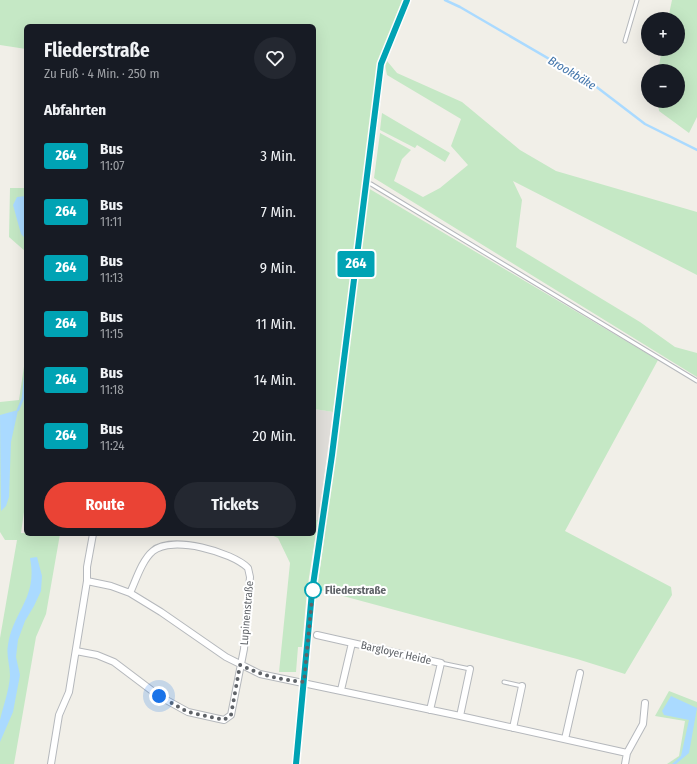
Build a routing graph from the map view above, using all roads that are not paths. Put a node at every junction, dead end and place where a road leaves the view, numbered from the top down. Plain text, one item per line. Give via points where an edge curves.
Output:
1 (407, 0) edge
2 (637, 0) edge
3 (626, 41) dead end
4 (366, 183) junction
5 (697, 381) edge
6 (93, 536) edge
7 (87, 581) junction
8 (130, 593) junction
9 (317, 635) dead end
10 (352, 643) junction
11 (76, 651) junction
12 (441, 663) junction
13 (240, 665) junction
14 (470, 670) joint
15 (580, 673) dead end
16 (304, 682) junction
17 (504, 682) dead end
18 (522, 686) joint
19 (342, 690) junction
20 (645, 703) dead end
21 (430, 710) junction
22 (460, 716) junction
23 (513, 728) junction
24 (565, 739) junction
25 (627, 753) junction
26 (51, 764) edge
27 (296, 764) edge
28 (625, 764) edge

1 - 4 street via 381,64
2 - 3 lane
4 - 5 lane
4 - 16 street via 312,592
6 - 7 street
7 - 8 street
7 - 11 street
8 - 13 street
8 - 13 street, Lupinenstraße via 147,557 154,550 168,544 217,552 246,566 250,577 244,649
9 - 10 street, Bargloyer Heide
10 - 12 street, Bargloyer Heide
10 - 19 street, Bargloyer Heide
11 - 13 street, Lupinenstraße via 114,662 159,696 188,712 224,720 231,715
11 - 26 street via 69,692 59,715
12 - 14 lane
12 - 21 street, Bargloyer Heide
13 - 16 street via 281,680
14 - 22 street
15 - 24 street
16 - 19 street
16 - 27 street
17 - 18 lane
18 - 23 street
19 - 21 street
20 - 25 street via 643,724
21 - 22 street
22 - 23 street
23 - 24 street
24 - 25 street
25 - 28 street

